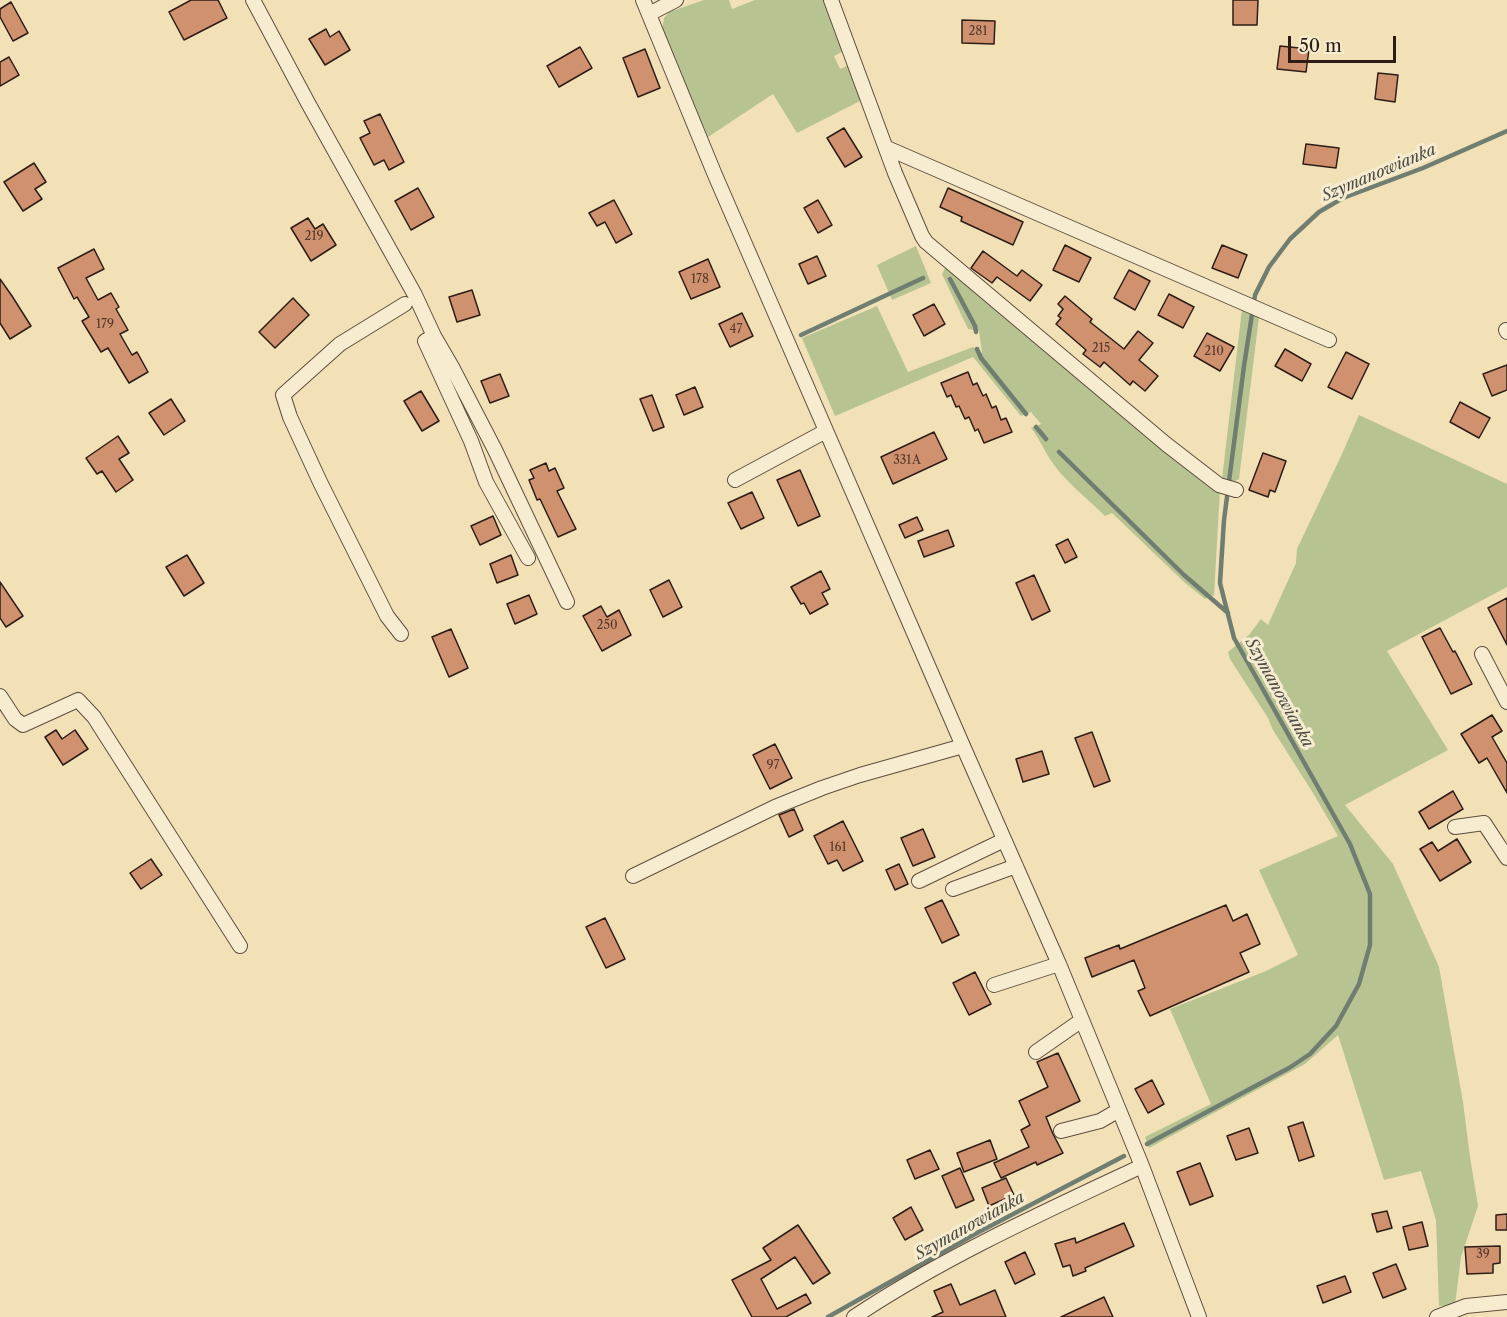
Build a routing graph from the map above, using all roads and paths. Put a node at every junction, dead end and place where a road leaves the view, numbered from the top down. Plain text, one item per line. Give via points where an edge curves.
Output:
1 (253, 0) edge
2 (643, 0) edge
3 (676, 0) edge
4 (831, 0) edge
5 (649, 14) junction
6 (887, 148) junction
7 (405, 304) dead end
8 (434, 336) junction
9 (1329, 340) dead end
10 (826, 431) junction
11 (735, 480) dead end
12 (1236, 490) dead end
13 (528, 558) dead end
14 (567, 602) dead end
15 (401, 634) dead end
16 (1482, 654) dead end
17 (0, 696) edge
18 (1507, 702) edge
19 (963, 746) junction
20 (1455, 827) dead end
21 (1004, 840) junction
22 (1507, 858) edge
23 (1016, 866) junction
24 (633, 876) dead end
25 (919, 880) dead end
26 (953, 889) dead end
27 (240, 946) dead end
28 (1059, 964) junction
29 (994, 985) dead end
30 (1082, 1020) junction
31 (1036, 1052) dead end
32 (1119, 1110) junction
33 (1061, 1131) dead end
34 (1142, 1166) junction
35 (1507, 1302) edge
36 (854, 1317) edge
37 (1199, 1317) edge
38 (1437, 1317) edge

1 - 8 street via 416,295
2 - 5 street
3 - 5 street
4 - 6 street
5 - 10 street
6 - 9 street
6 - 12 street via 922,237 932,248 1166,444 1219,484
7 - 15 street via 340,344 283,395 335,513 387,616
8 - 13 street via 425,341 486,482
8 - 14 street via 495,450
10 - 11 street
10 - 19 street
16 - 18 street
17 - 27 street via 23,725 78,700 94,717
19 - 21 street
19 - 24 street via 822,788
20 - 22 street via 1484,823
21 - 23 street
21 - 25 street
23 - 26 street
23 - 28 street
28 - 29 street
28 - 30 street
30 - 31 street
30 - 32 street
32 - 33 street via 1100,1121
32 - 34 street
34 - 36 street via 937,1266
34 - 37 street
35 - 38 street via 1466,1306

